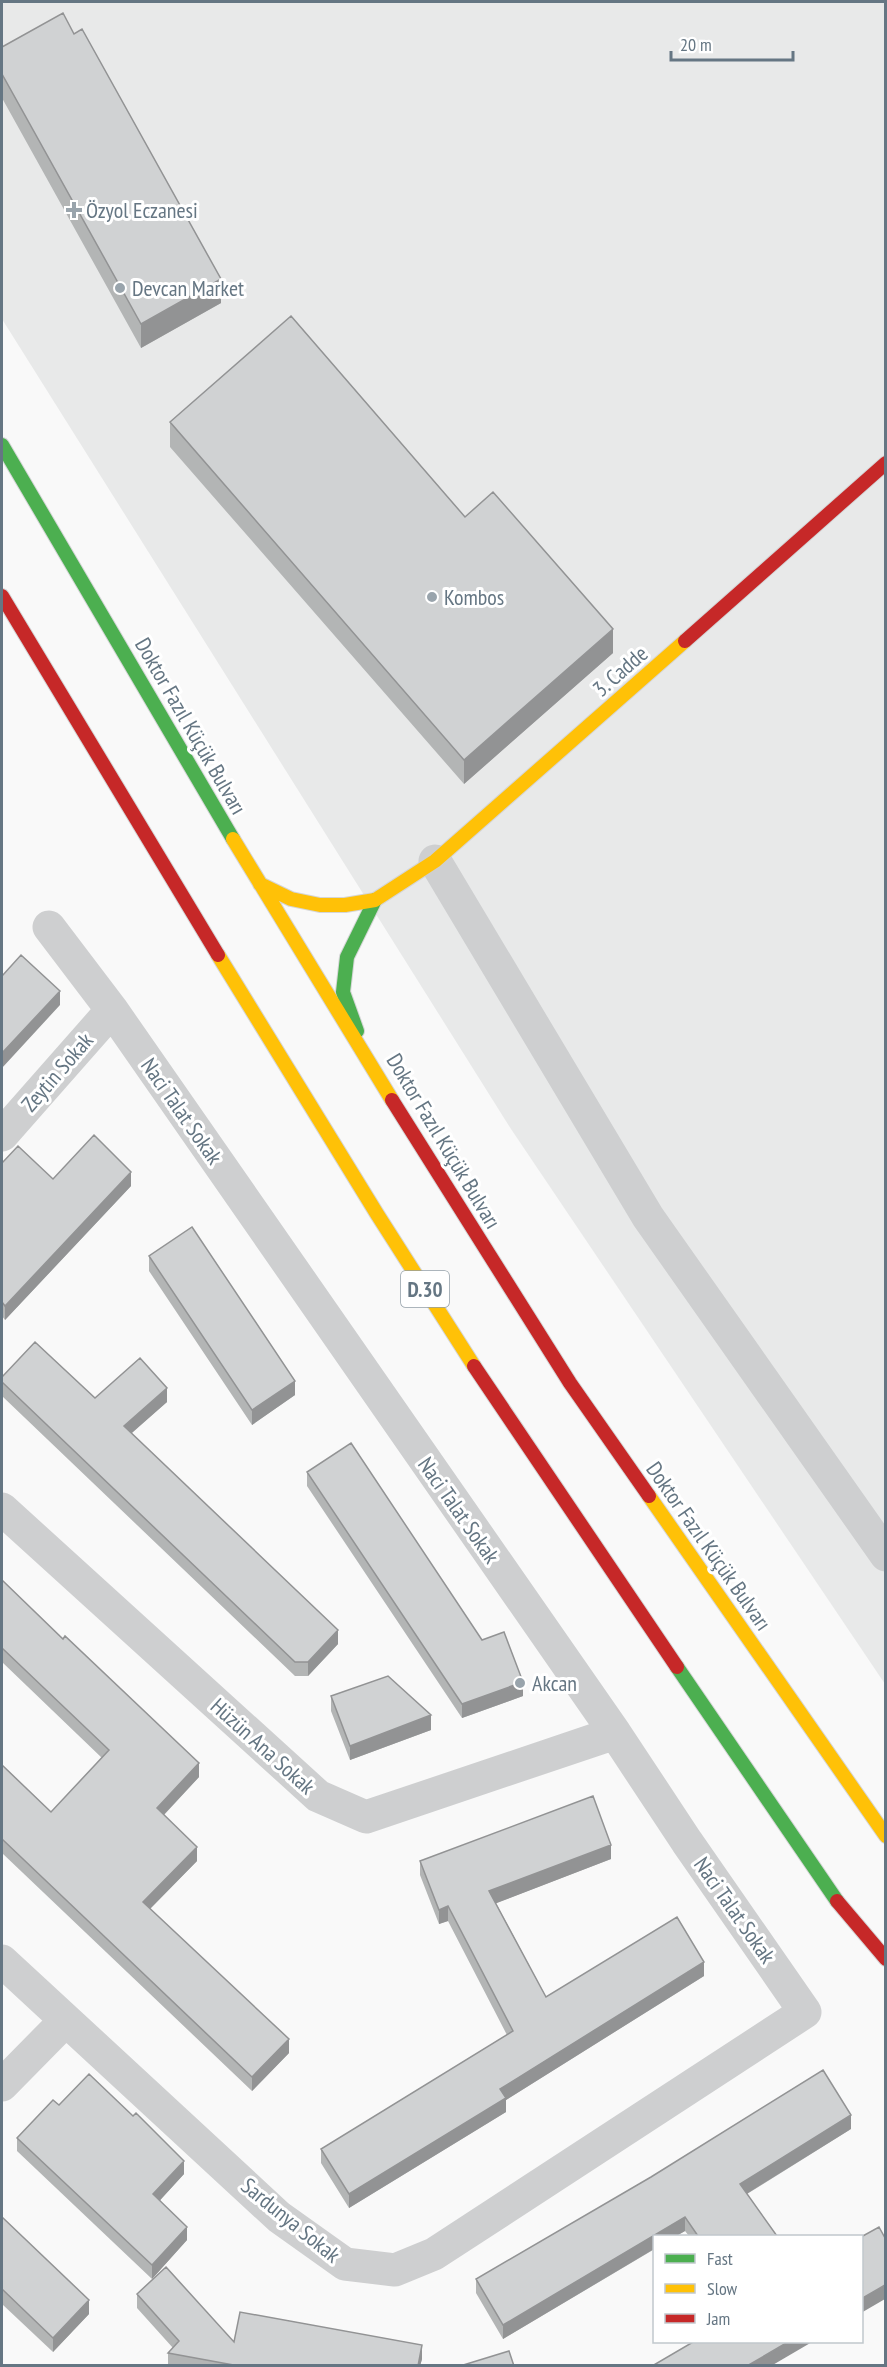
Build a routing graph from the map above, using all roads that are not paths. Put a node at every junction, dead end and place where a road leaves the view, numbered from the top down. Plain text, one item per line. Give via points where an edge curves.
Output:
1 (2, 445) edge
2 (885, 463) edge
3 (2, 596) edge
4 (435, 861) junction
5 (260, 884) junction
6 (375, 900) junction
7 (49, 927) dead end
8 (112, 1010) junction
9 (363, 1049) junction
10 (2, 1135) edge
11 (2, 1509) edge
12 (885, 1555) edge
13 (615, 1733) junction
14 (885, 1836) edge
15 (885, 1959) edge
16 (2, 1961) edge
17 (805, 2012) joint
18 (65, 2021) junction
19 (2, 2085) edge

1 - 5 main road, Doktor Fazıl Küçük Bulvarı
2 - 4 main road, 3. Cadde
3 - 15 main road, D.30 via 186,903 490,1393 838,1903
4 - 6 main road, 3. Cadde
4 - 12 street via 648,1217
5 - 6 main road via 291,899 320,905
5 - 9 main road, Doktor Fazıl Küçük Bulvarı
6 - 9 main road via 348,957 344,992
7 - 8 street, Naci Talat Sokak
8 - 10 street, Zeytin Sokak
8 - 13 street, Naci Talat Sokak
9 - 14 main road, Doktor Fazıl Küçük Bulvarı via 570,1383
11 - 13 street, Hüzün Ana Sokak via 318,1796 366,1817
13 - 17 street, Naci Talat Sokak
16 - 18 street, Sardunya Sokak
17 - 18 street, Sardunya Sokak via 434,2254 395,2270 345,2264 279,2217
18 - 19 street

